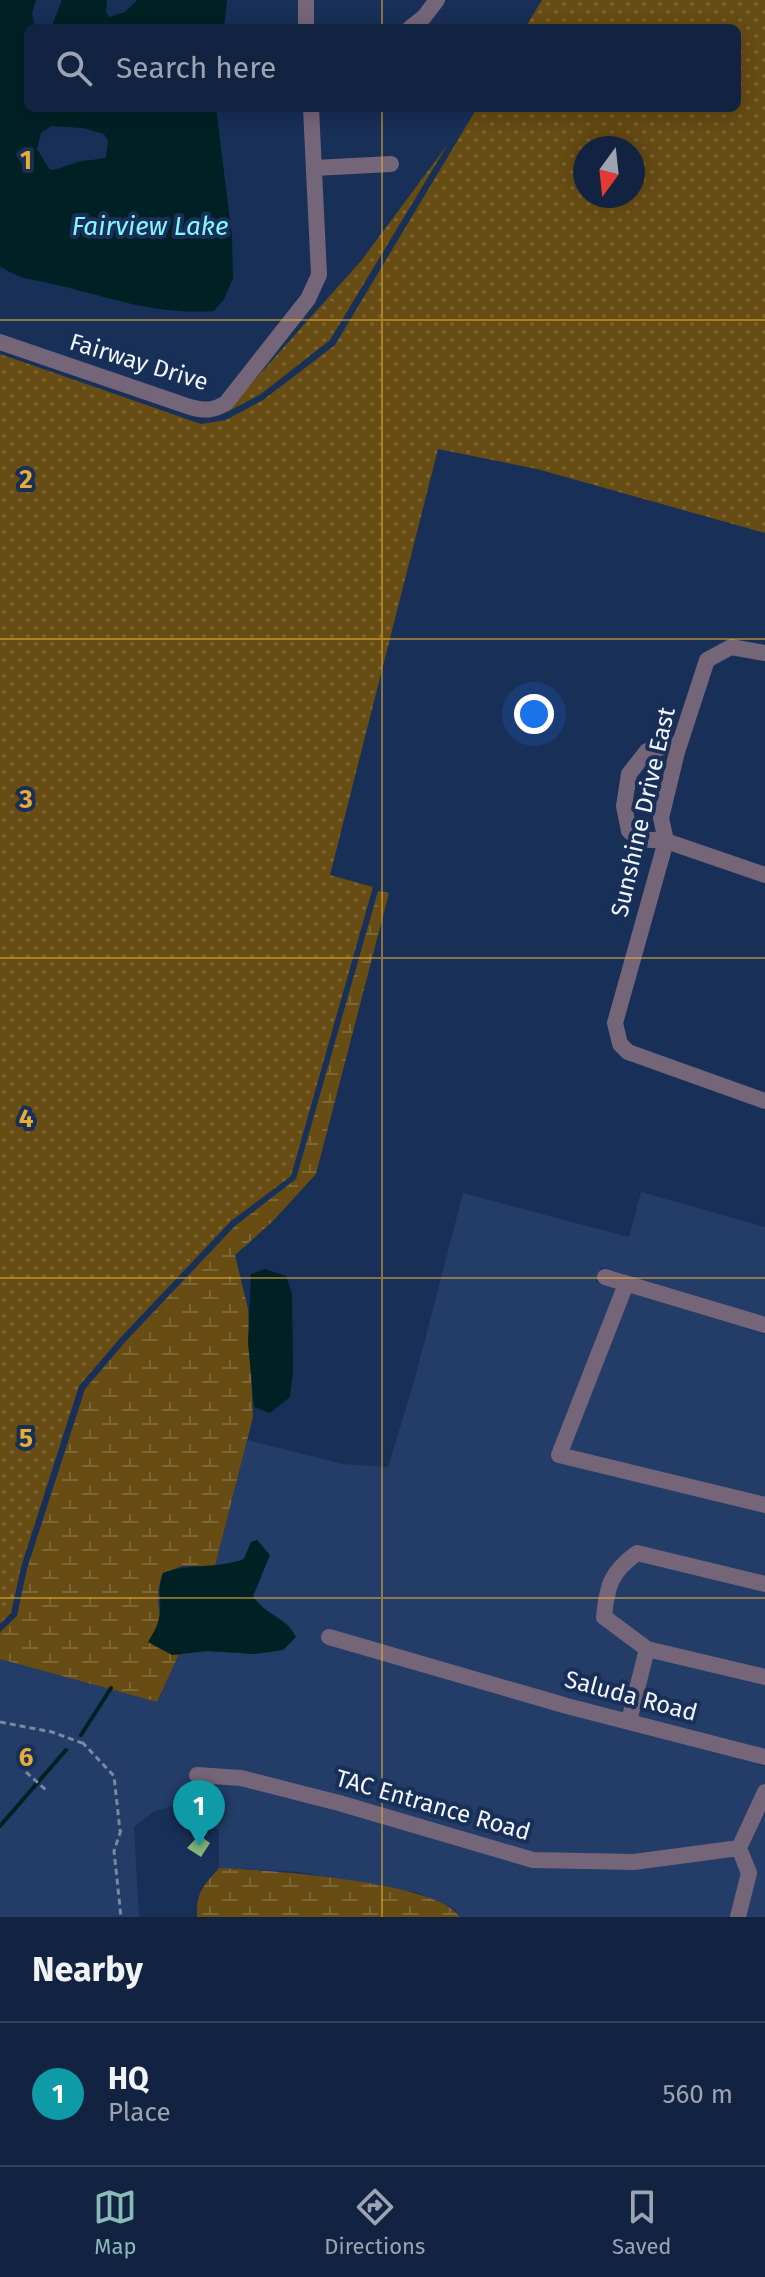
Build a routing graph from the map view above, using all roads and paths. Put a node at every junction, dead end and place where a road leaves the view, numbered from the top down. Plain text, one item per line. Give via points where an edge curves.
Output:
1 (306, 0) edge
2 (437, 0) edge
3 (306, 24) edge
4 (415, 24) edge
5 (311, 112) edge
6 (391, 164) dead end
7 (314, 168) junction
8 (0, 342) edge
9 (765, 653) edge
10 (680, 743) junction
11 (666, 841) junction
12 (765, 875) edge
13 (765, 1101) edge
14 (605, 1277) dead end
15 (626, 1284) junction
16 (765, 1325) edge
17 (765, 1505) edge
18 (765, 1584) edge
19 (329, 1637) dead end
20 (647, 1649) junction
21 (765, 1677) edge
22 (629, 1721) junction
23 (0, 1722) edge
24 (765, 1757) edge
25 (26, 1772) dead end
26 (197, 1775) dead end
27 (47, 1791) dead end
28 (765, 1792) edge
29 (739, 1848) junction
30 (121, 1917) edge
31 (738, 1917) edge

1 - 3 street
2 - 4 street
5 - 7 street, Fairway Drive
6 - 7 street
7 - 8 street, Fairway Drive via 320,263 315,286 217,409 190,407
9 - 10 street, Sunshine Drive East via 731,647 707,660
10 - 11 street, Sunshine Drive East via 661,818
10 - 11 street via 647,751 629,774 624,806 629,831 639,839
11 - 12 street
11 - 13 street, Sunshine Drive East via 615,1023 620,1044 628,1052
14 - 15 street
15 - 16 street
15 - 17 street via 559,1455
18 - 20 street via 637,1553 619,1566 606,1590 604,1617
19 - 22 street, Saluda Road
20 - 21 street
20 - 22 street
22 - 24 street, Saluda Road
23 - 30 path via 84,1743 114,1776 121,1830 114,1851
25 - 27 path
26 - 29 street, TAC Entrance Road via 241,1778 533,1860 634,1862
28 - 29 street
29 - 31 street via 749,1873

